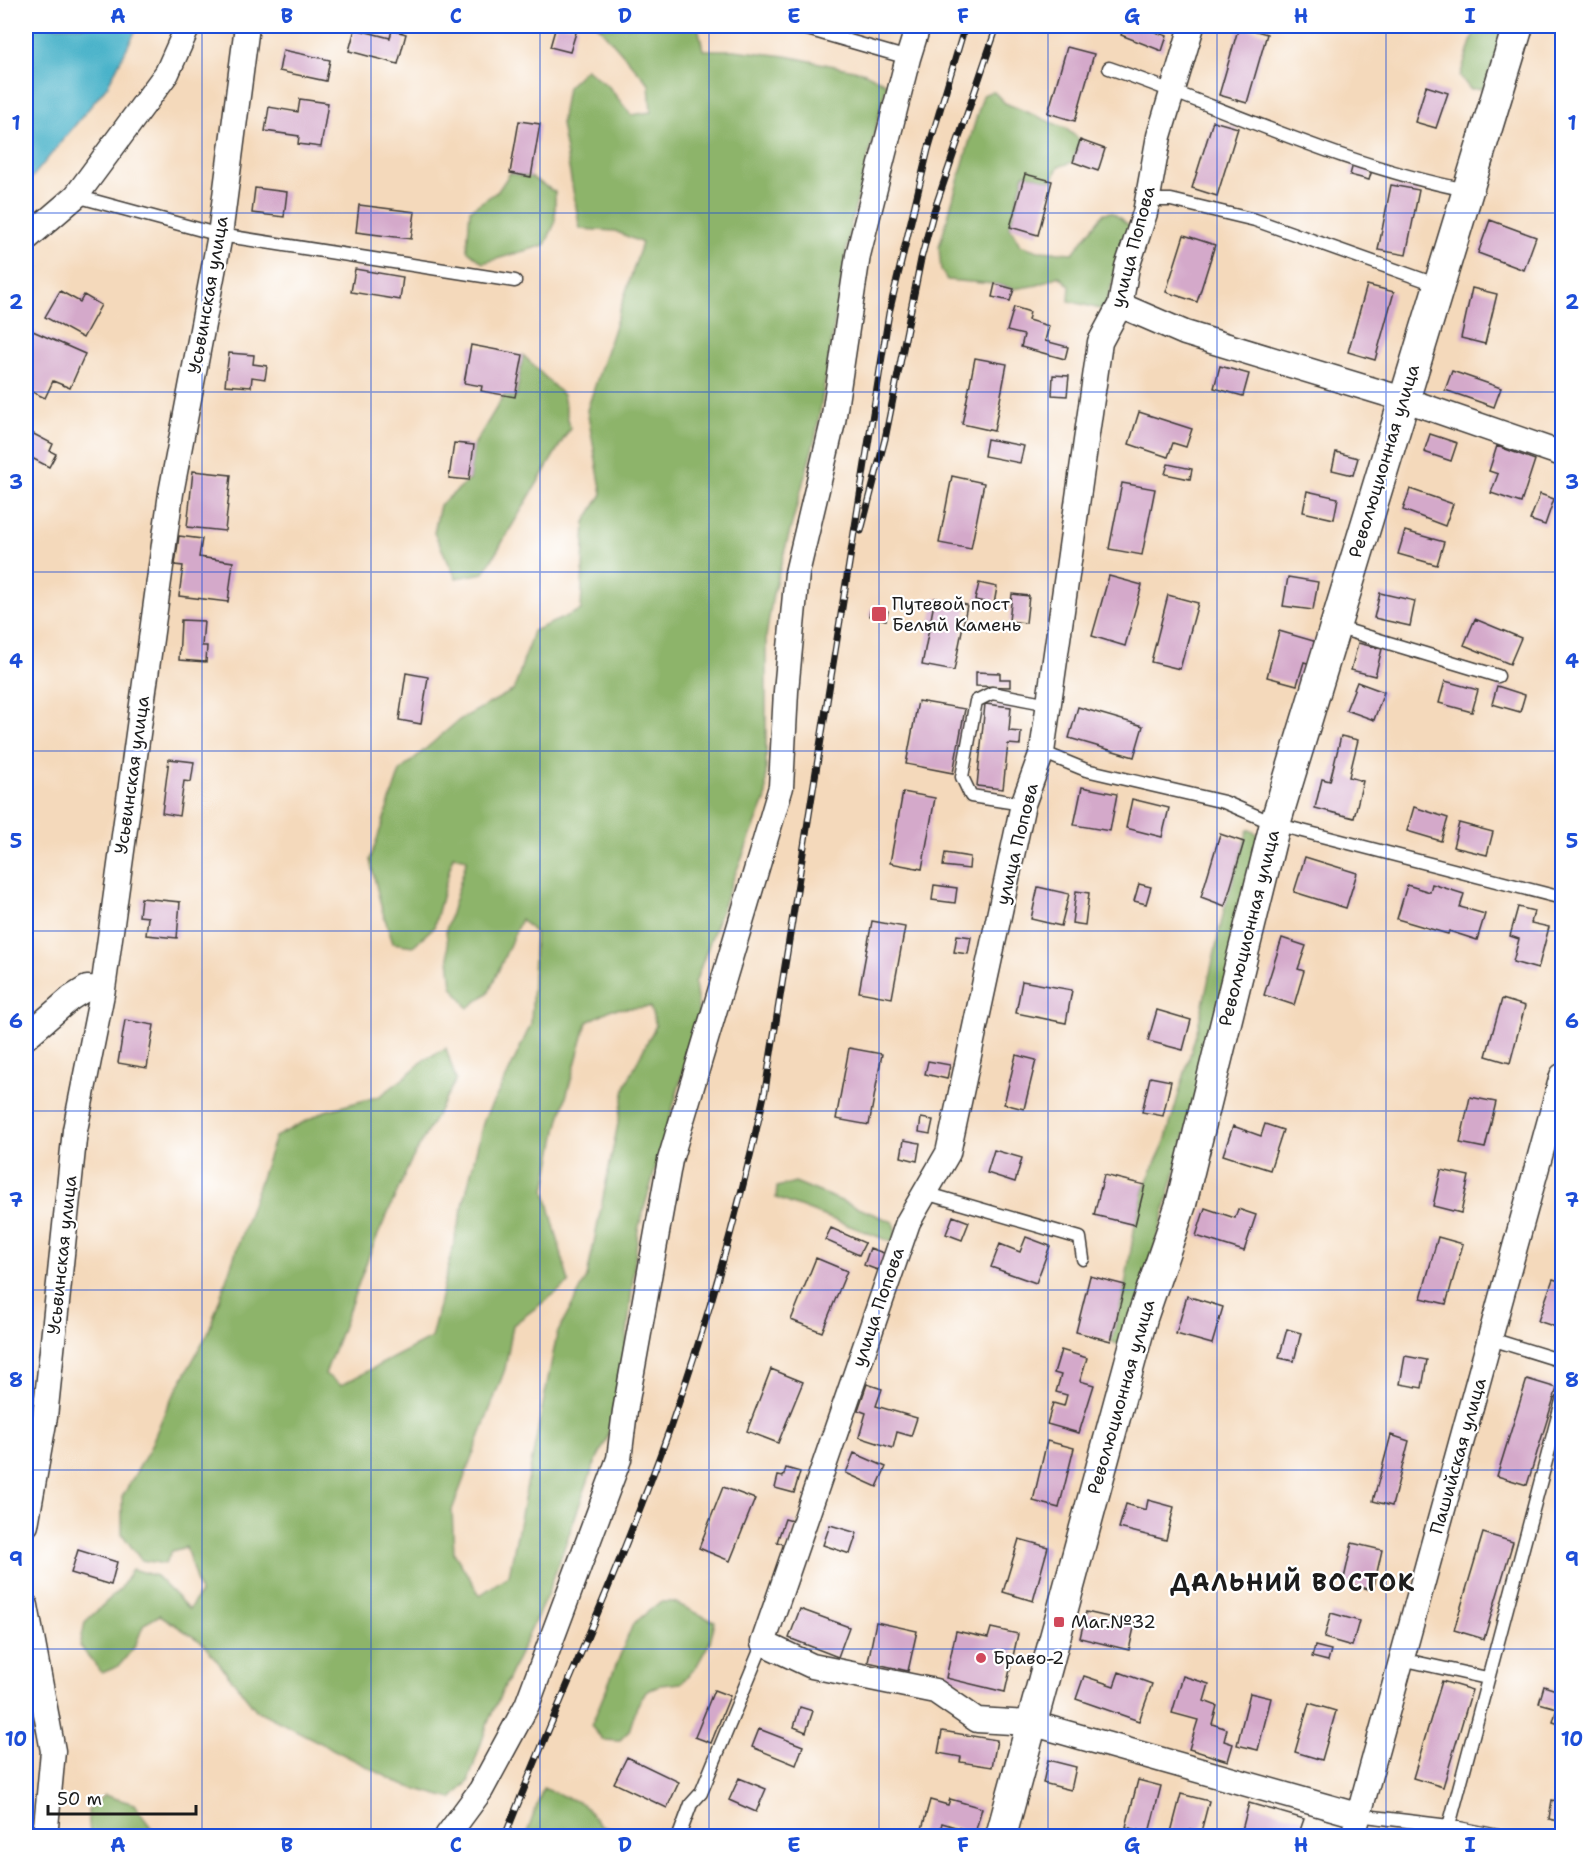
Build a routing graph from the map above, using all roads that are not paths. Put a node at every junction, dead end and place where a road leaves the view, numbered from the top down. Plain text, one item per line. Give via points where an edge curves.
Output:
1 (188, 26) edge
2 (247, 26) edge
3 (797, 26) edge
4 (918, 26) edge
5 (1192, 26) edge
6 (1518, 26) edge
7 (908, 58) junction
8 (1109, 68) dead end
9 (1173, 90) junction
10 (1467, 190) junction
11 (76, 196) junction
12 (1147, 200) junction
13 (220, 235) junction
14 (26, 239) edge
15 (515, 280) dead end
16 (1438, 285) junction
17 (1120, 305) junction
18 (1403, 399) junction
19 (1563, 454) edge
20 (1334, 627) junction
21 (1498, 676) dead end
22 (1049, 704) junction
23 (1042, 752) junction
24 (1023, 804) junction
25 (1275, 824) junction
26 (1563, 898) edge
27 (103, 989) junction
28 (26, 1037) edge
29 (1563, 1076) edge
30 (925, 1193) junction
31 (1083, 1259) dead end
32 (1491, 1339) junction
33 (1563, 1361) edge
34 (1563, 1401) edge
35 (26, 1525) edge
36 (26, 1606) edge
37 (763, 1643) junction
38 (1401, 1659) junction
39 (1487, 1678) junction
40 (1031, 1723) junction
41 (1355, 1826) edge
42 (1449, 1826) junction
43 (43, 1836) edge
44 (447, 1836) edge
45 (679, 1836) edge
46 (1001, 1836) edge
47 (1498, 1836) edge

1 - 11 street via 166,73
2 - 13 street, Усьвинская улица
3 - 7 lane
4 - 7 street
5 - 9 street, улица Попова
6 - 10 street, Революционная улица
7 - 44 street via 858,255 833,422 796,573 781,787 670,1160 619,1459 527,1705 481,1790
8 - 9 lane
9 - 10 lane via 1296,140 1421,181
9 - 12 street, улица Попова via 1159,136
10 - 16 street, Революционная улица
11 - 13 lane
11 - 14 street
12 - 16 lane via 1171,200 1255,220
12 - 17 street, улица Попова
13 - 15 lane
13 - 27 street, Усьвинская улица via 171,493
16 - 18 street, Революционная улица
17 - 18 street via 1185,333
17 - 22 street, улица Попова via 1100,342
18 - 19 street
18 - 20 street, Революционная улица
20 - 21 lane
20 - 25 street, Революционная улица
22 - 23 street, улица Попова
22 - 24 lane via 992,693 976,701 962,777 971,796
23 - 24 street, улица Попова
23 - 25 lane via 1086,770 1224,802
24 - 30 street, улица Попова via 948,1153
25 - 26 lane
25 - 40 street, Революционная улица via 1180,1204 1142,1318
27 - 28 street via 87,988
27 - 35 street, Усьвинская улица via 75,1130 45,1417
29 - 32 street, Пашийская улица
30 - 31 lane via 1080,1238
30 - 37 street, улица Попова via 908,1222
32 - 33 lane
32 - 38 street, Пашийская улица
34 - 39 lane
36 - 43 street via 52,1751
37 - 40 street via 812,1666 934,1690 977,1720
37 - 45 lane via 701,1793 691,1804
38 - 39 lane
38 - 41 street, Пашийская улица
39 - 42 lane
40 - 41 street
40 - 46 street, Революционная улица
41 - 42 lane
42 - 47 lane

